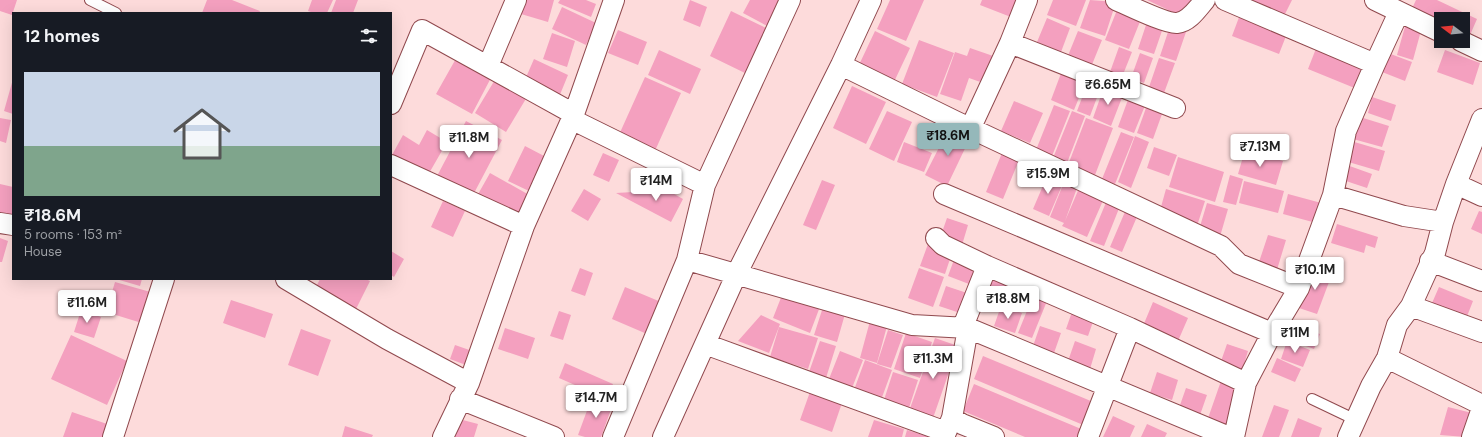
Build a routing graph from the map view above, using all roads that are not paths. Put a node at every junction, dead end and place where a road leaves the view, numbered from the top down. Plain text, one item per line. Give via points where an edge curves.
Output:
1 (90, 0) edge
2 (516, 0) edge
3 (614, 0) edge
4 (790, 0) edge
5 (871, 0) edge
6 (1027, 0) edge
7 (1116, 0) edge
8 (1205, 0) edge
9 (1225, 0) edge
10 (1375, 0) edge
11 (114, 12) edge
12 (1399, 12) junction
13 (1434, 29) edge
14 (1010, 43) junction
15 (1470, 45) edge
16 (1482, 51) edge
17 (1375, 64) junction
18 (841, 65) junction
19 (488, 66) junction
20 (392, 102) edge
21 (1175, 108) dead end
22 (572, 117) junction
23 (1482, 119) edge
24 (971, 127) junction
25 (392, 165) edge
26 (1456, 184) junction
27 (704, 185) junction
28 (944, 194) dead end
29 (1333, 195) junction
30 (1482, 196) edge
31 (1443, 222) junction
32 (0, 223) edge
33 (12, 225) edge
34 (524, 226) junction
35 (936, 238) dead end
36 (687, 260) junction
37 (1430, 261) junction
38 (987, 266) junction
39 (737, 273) junction
40 (164, 280) edge
41 (288, 280) edge
42 (1482, 281) edge
43 (1299, 288) junction
44 (1411, 306) junction
45 (965, 328) junction
46 (1130, 328) junction
47 (1482, 332) edge
48 (1272, 333) junction
49 (704, 344) junction
50 (1387, 358) junction
51 (1246, 383) junction
52 (1109, 387) junction
53 (465, 391) junction
54 (1312, 399) dead end
55 (1482, 406) edge
56 (947, 429) edge
57 (1352, 429) edge
58 (1191, 430) edge
59 (113, 437) edge
60 (443, 437) edge
61 (554, 437) edge
62 (613, 437) edge
63 (663, 437) edge
64 (994, 437) edge
65 (1088, 437) edge
66 (1229, 437) edge
67 (1234, 437) edge
68 (1472, 437) edge

1 - 11 lane
2 - 19 street
3 - 22 street
4 - 27 street
5 - 18 street
6 - 14 street
7 - 8 street via 1166,21 1177,23 1189,18
9 - 17 street
10 - 12 street
12 - 13 street
12 - 17 street
14 - 21 street
14 - 24 street
15 - 16 street
17 - 29 street via 1346,131
18 - 24 street
18 - 39 street
19 - 20 street via 422,30
19 - 22 street
22 - 27 street
22 - 34 street
23 - 26 street
24 - 43 street via 1221,246 1239,264
25 - 34 street
26 - 30 street
26 - 31 street
27 - 36 street
28 - 48 street
29 - 31 street via 1404,216
29 - 43 street
31 - 37 street via 1435,253
32 - 33 street
34 - 53 street
35 - 38 street via 943,245
36 - 39 street
36 - 62 street
37 - 42 street
37 - 44 street
38 - 45 street
38 - 46 street
39 - 45 street via 912,325
39 - 49 street
40 - 59 street
41 - 53 street via 387,339
43 - 48 street
44 - 47 street
44 - 50 street via 1397,325
45 - 52 street
45 - 56 street
46 - 51 street
46 - 52 street
48 - 51 street
49 - 56 street
49 - 63 street
50 - 55 street
50 - 57 street
51 - 67 street
52 - 58 street
52 - 65 street
53 - 60 street
53 - 61 street
54 - 57 lane
55 - 68 street
56 - 64 street via 962,424
58 - 66 street

